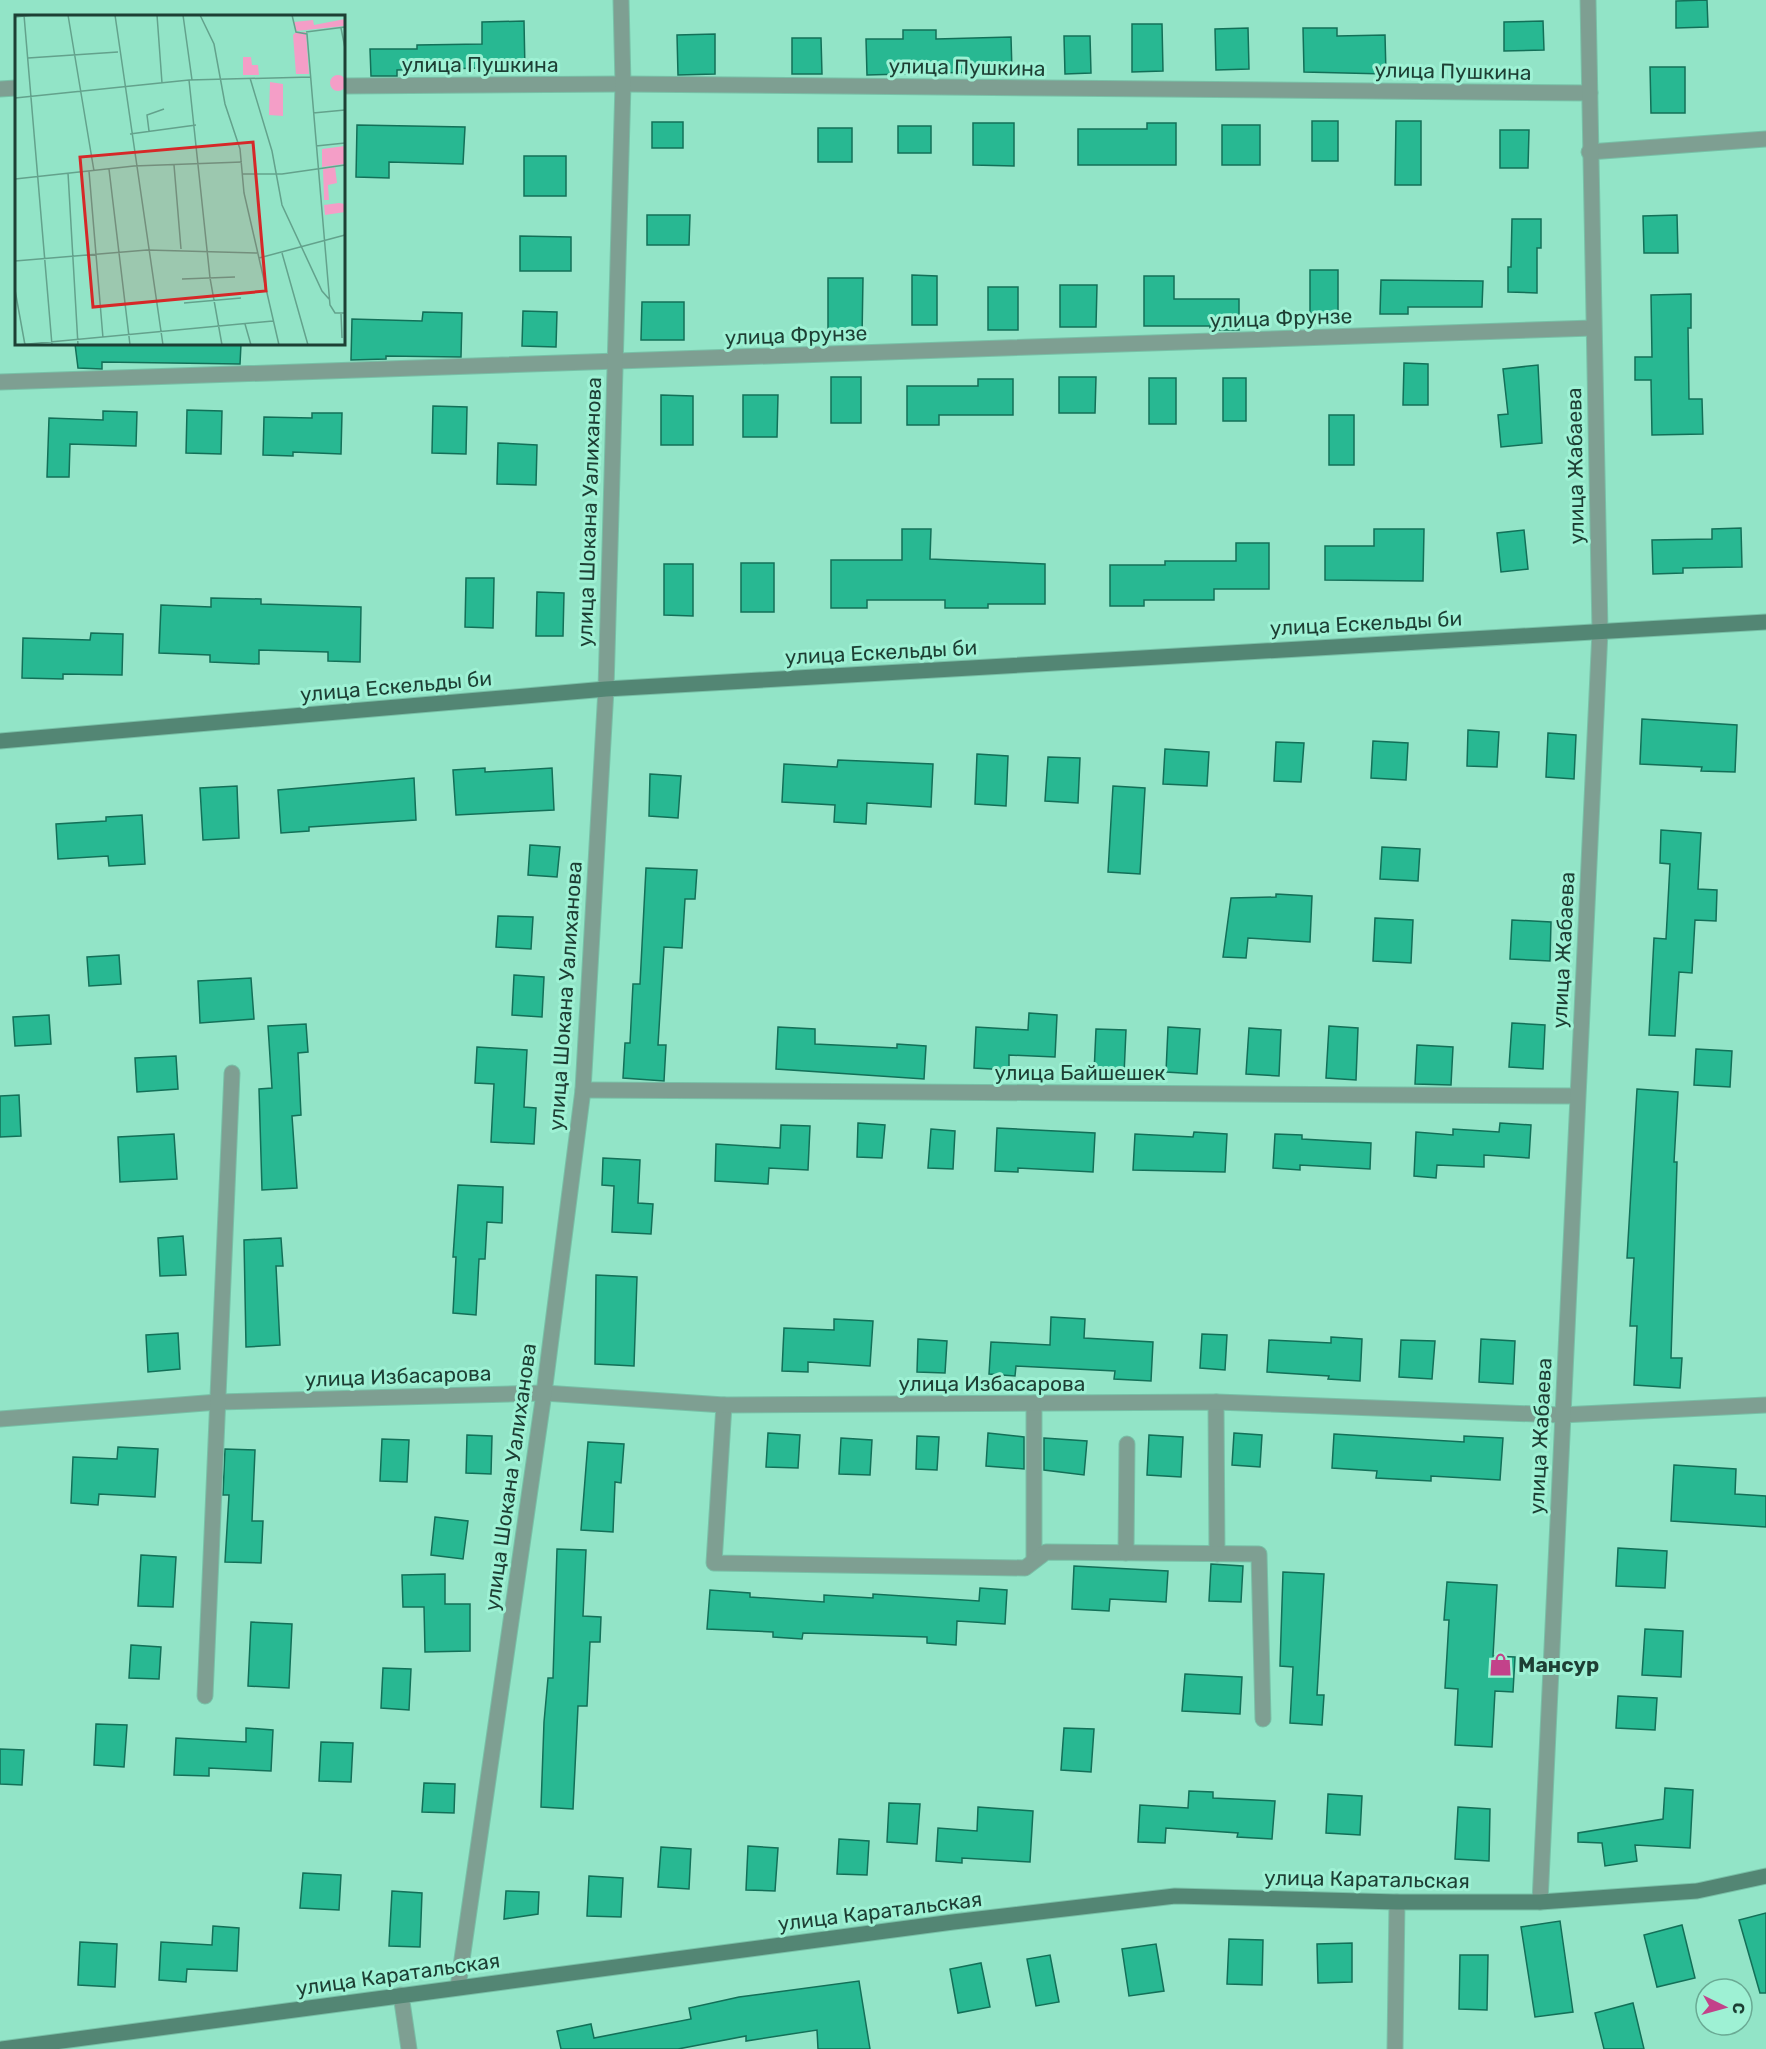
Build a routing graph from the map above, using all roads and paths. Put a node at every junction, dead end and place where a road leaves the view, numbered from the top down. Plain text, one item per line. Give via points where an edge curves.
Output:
1 (621, 0) edge
2 (1588, 0) edge
3 (623, 84) junction
4 (345, 86) edge
5 (1590, 93) junction
6 (1766, 139) edge
7 (1589, 152) junction
8 (1593, 328) junction
9 (614, 362) junction
10 (0, 381) edge
11 (1766, 622) edge
12 (1600, 631) junction
13 (606, 689) junction
14 (0, 741) edge
15 (232, 1073) dead end
16 (583, 1090) junction
17 (1577, 1096) junction
18 (543, 1393) junction
19 (218, 1402) junction
20 (1216, 1402) junction
21 (1034, 1403) junction
22 (724, 1405) junction
23 (1766, 1405) edge
24 (1562, 1415) junction
25 (0, 1419) edge
26 (1127, 1444) dead end
27 (1126, 1553) junction
28 (1217, 1554) junction
29 (1034, 1560) junction
30 (205, 1696) dead end
31 (1263, 1719) dead end
32 (1766, 1876) edge
33 (1397, 1902) junction
34 (1540, 1902) junction
35 (458, 1987) junction
36 (401, 1995) junction
37 (2, 2049) edge
38 (409, 2049) edge
39 (1395, 2049) edge

1 - 3 street, улица Шокана Уалиханова
2 - 5 street, улица Жабаева
3 - 4 street, улица Пушкина
3 - 5 street, улица Пушкина
3 - 9 street, улица Шокана Уалиханова
5 - 7 street, улица Жабаева
6 - 7 street
7 - 8 street, улица Жабаева
8 - 9 street, улица Фрунзе
8 - 12 street, улица Жабаева
9 - 10 street, улица Фрунзе
9 - 13 street, улица Шокана Уалиханова
11 - 12 street, улица Ескельды би
12 - 13 street, улица Ескельды би
12 - 17 street, улица Жабаева
13 - 14 street, улица Ескельды би
13 - 16 street, улица Шокана Уалиханова
15 - 19 street
16 - 17 street, улица Байшешек
16 - 18 street, улица Шокана Уалиханова
17 - 24 street, улица Жабаева
18 - 19 street, улица Избасарова
18 - 22 street, улица Избасарова
18 - 35 street, улица Шокана Уалиханова
19 - 25 street, улица Избасарова
19 - 30 street
20 - 21 street, улица Избасарова
20 - 24 street, улица Избасарова
20 - 28 street
21 - 22 street, улица Избасарова
21 - 29 street
22 - 29 street via 714,1563 1025,1568
23 - 24 street, улица Избасарова
24 - 34 street, улица Жабаева
26 - 27 street
27 - 28 street
27 - 29 street via 1046,1552
28 - 31 street via 1258,1554
32 - 34 street, улица Каратальская via 1697,1891
33 - 34 street, улица Каратальская
33 - 35 street, улица Каратальская via 1175,1896
33 - 39 street
35 - 36 street, улица Каратальская
36 - 37 street, улица Каратальская
36 - 38 street

